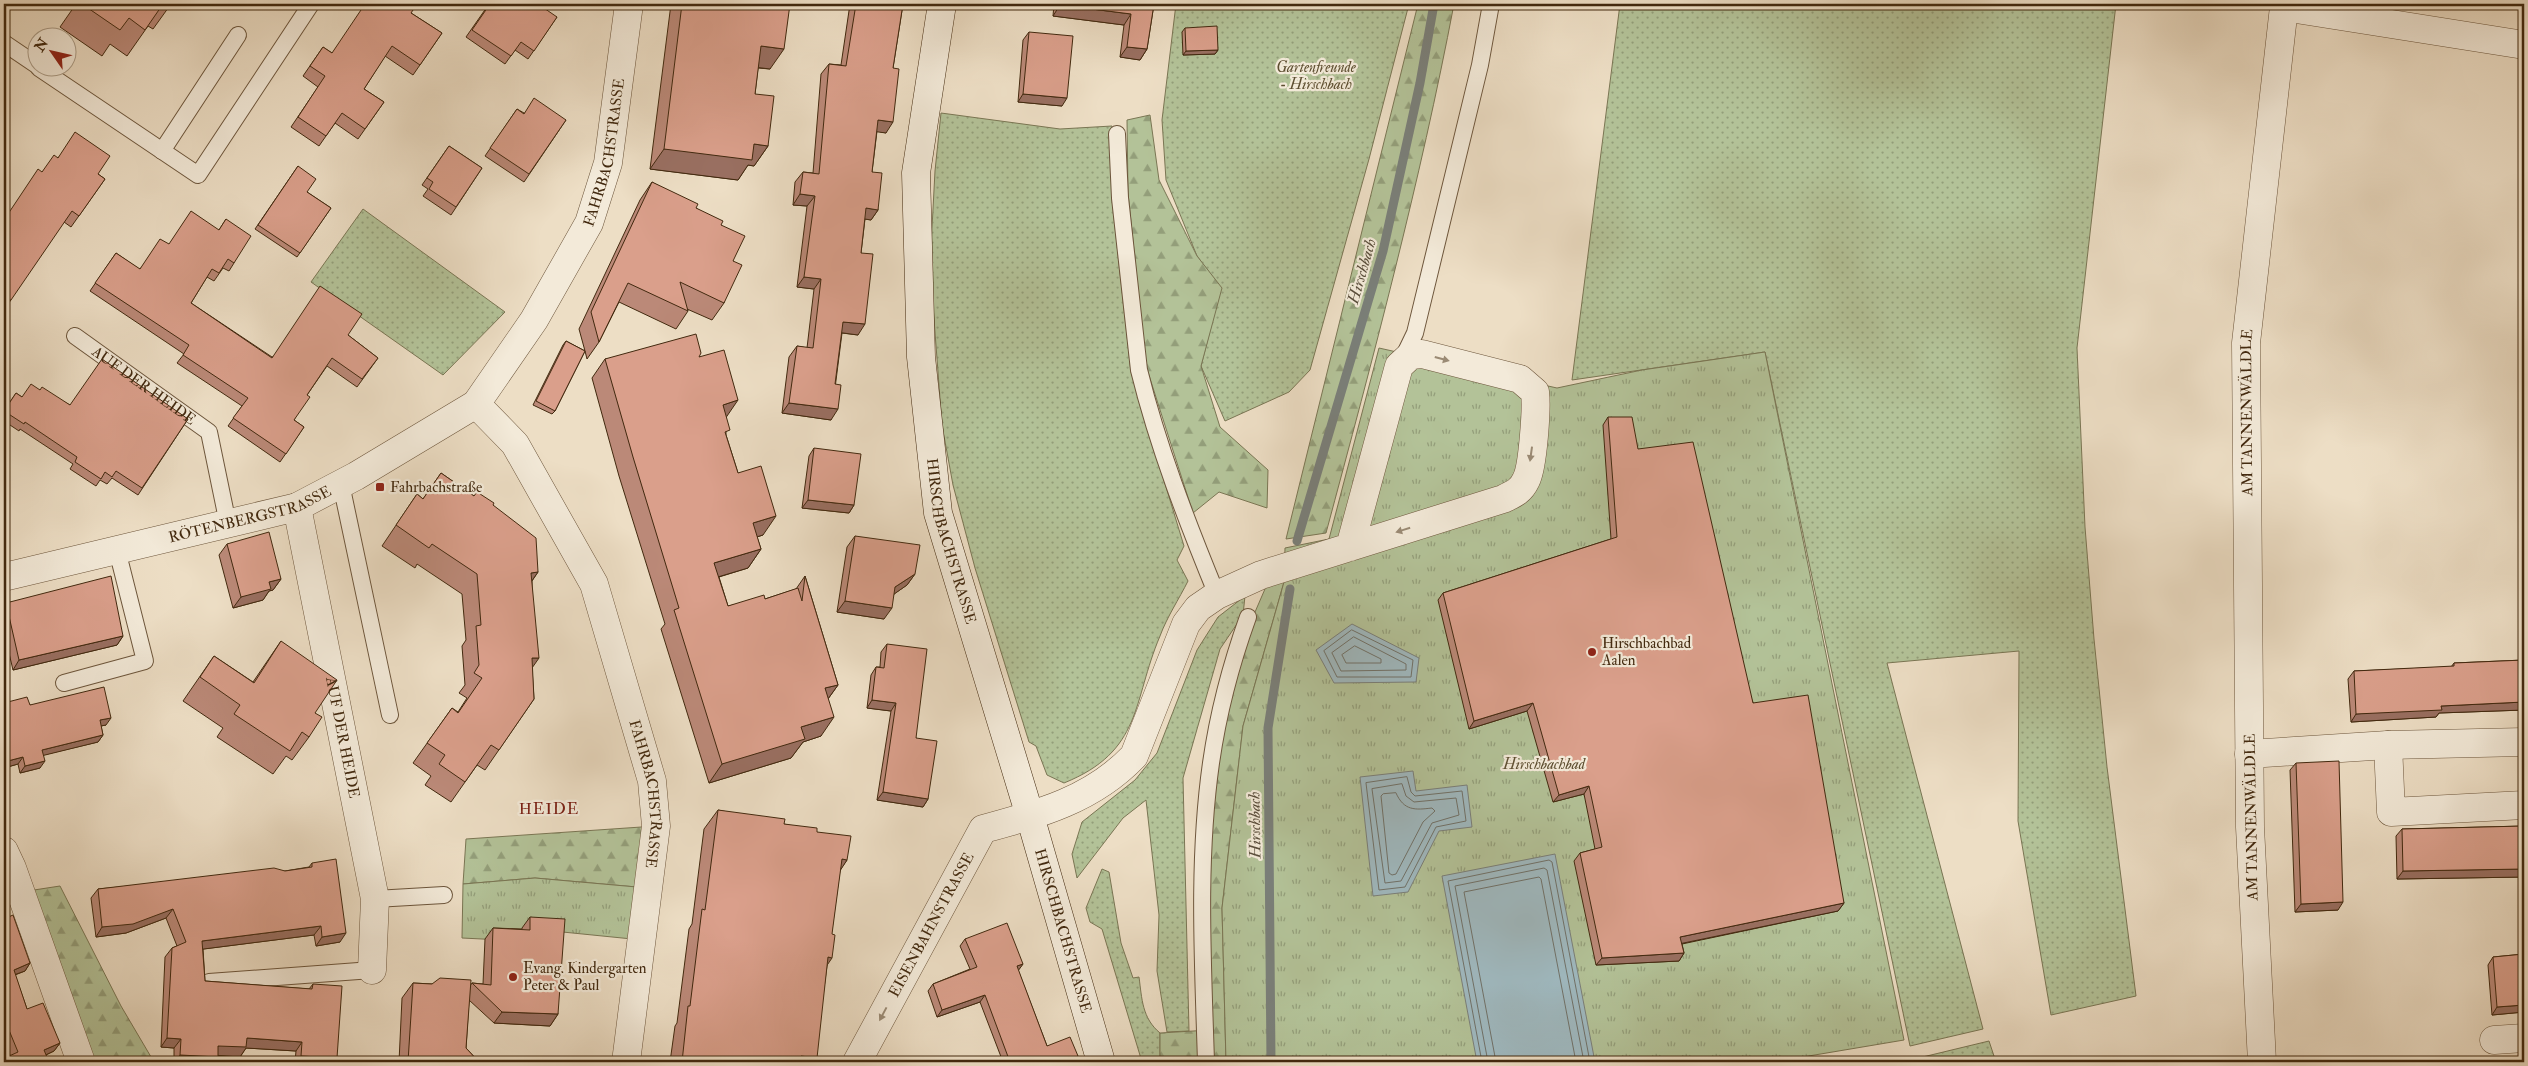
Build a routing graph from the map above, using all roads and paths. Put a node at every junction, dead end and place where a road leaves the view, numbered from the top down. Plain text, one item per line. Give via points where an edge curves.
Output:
1 (311, 4) edge
2 (629, 4) edge
3 (942, 4) edge
4 (1491, 4) edge
5 (238, 35) dead end
6 (4, 43) edge
7 (2524, 44) edge
8 (28, 60) edge
9 (54, 78) edge
10 (1117, 134) dead end
11 (162, 151) junction
12 (75, 336) dead end
13 (1399, 366) junction
14 (476, 404) junction
15 (341, 484) junction
16 (297, 508) junction
17 (228, 524) junction
18 (1350, 547) junction
19 (117, 550) junction
20 (4, 577) edge
21 (1217, 596) junction
22 (1248, 616) dead end
23 (64, 683) dead end
24 (390, 715) dead end
25 (2524, 742) edge
26 (2388, 745) junction
27 (2249, 754) junction
28 (2524, 805) edge
29 (1030, 816) junction
30 (4, 851) edge
31 (444, 895) dead end
32 (375, 899) junction
33 (372, 970) joint
34 (209, 982) edge
35 (2524, 1038) edge
36 (2494, 1040) dead end
37 (81, 1062) edge
38 (626, 1062) edge
39 (857, 1062) edge
40 (1101, 1062) edge
41 (1206, 1062) edge
42 (2262, 1062) edge

1 - 11 lane via 198,175
2 - 14 street, FAHRBACHSTRASSE via 608,163 589,222 534,320
3 - 29 street, HIRSCHBACHSTRASSE via 916,173 920,357 938,513
4 - 13 lane via 1480,66 1415,333
5 - 11 lane
6 - 8 lane
7 - 27 street, AM TANNENWÄLDLE via 2284,7 2246,343
9 - 11 lane
10 - 21 lane via 1120,198 1139,370 1185,517
12 - 17 lane, AUF DER HEIDE via 209,432
13 - 18 street
13 -> 18 street, EISENBAHNSTRASSE via 1410,355 1422,354 1520,379 1535,392 1537,407 1527,479 1518,492 1503,499
14 - 15 street, RÖTENBERGSTRASSE
14 - 38 street, FAHRBACHSTRASSE via 515,444 594,584 652,781 656,826
15 - 16 street, RÖTENBERGSTRASSE
15 - 24 lane
16 - 17 street, RÖTENBERGSTRASSE
16 - 32 street, AUF DER HEIDE
17 - 19 street, RÖTENBERGSTRASSE
18 - 21 street, EISENBAHNSTRASSE via 1260,575
19 - 20 street, RÖTENBERGSTRASSE
19 - 23 lane via 146,661
21 - 29 street, EISENBAHNSTRASSE via 1198,608 1186,624 1134,756 1122,769 1079,798
22 - 41 lane via 1233,659 1210,772 1203,853
25 - 26 street
26 - 27 street
26 - 28 street via 2391,812
27 - 42 street, AM TANNENWÄLDLE
29 -> 39 street, EISENBAHNSTRASSE via 983,829
29 - 40 street, HIRSCHBACHSTRASSE
30 - 37 street
31 - 32 lane
32 - 33 street, AUF DER HEIDE
33 - 34 lane
35 - 36 street

